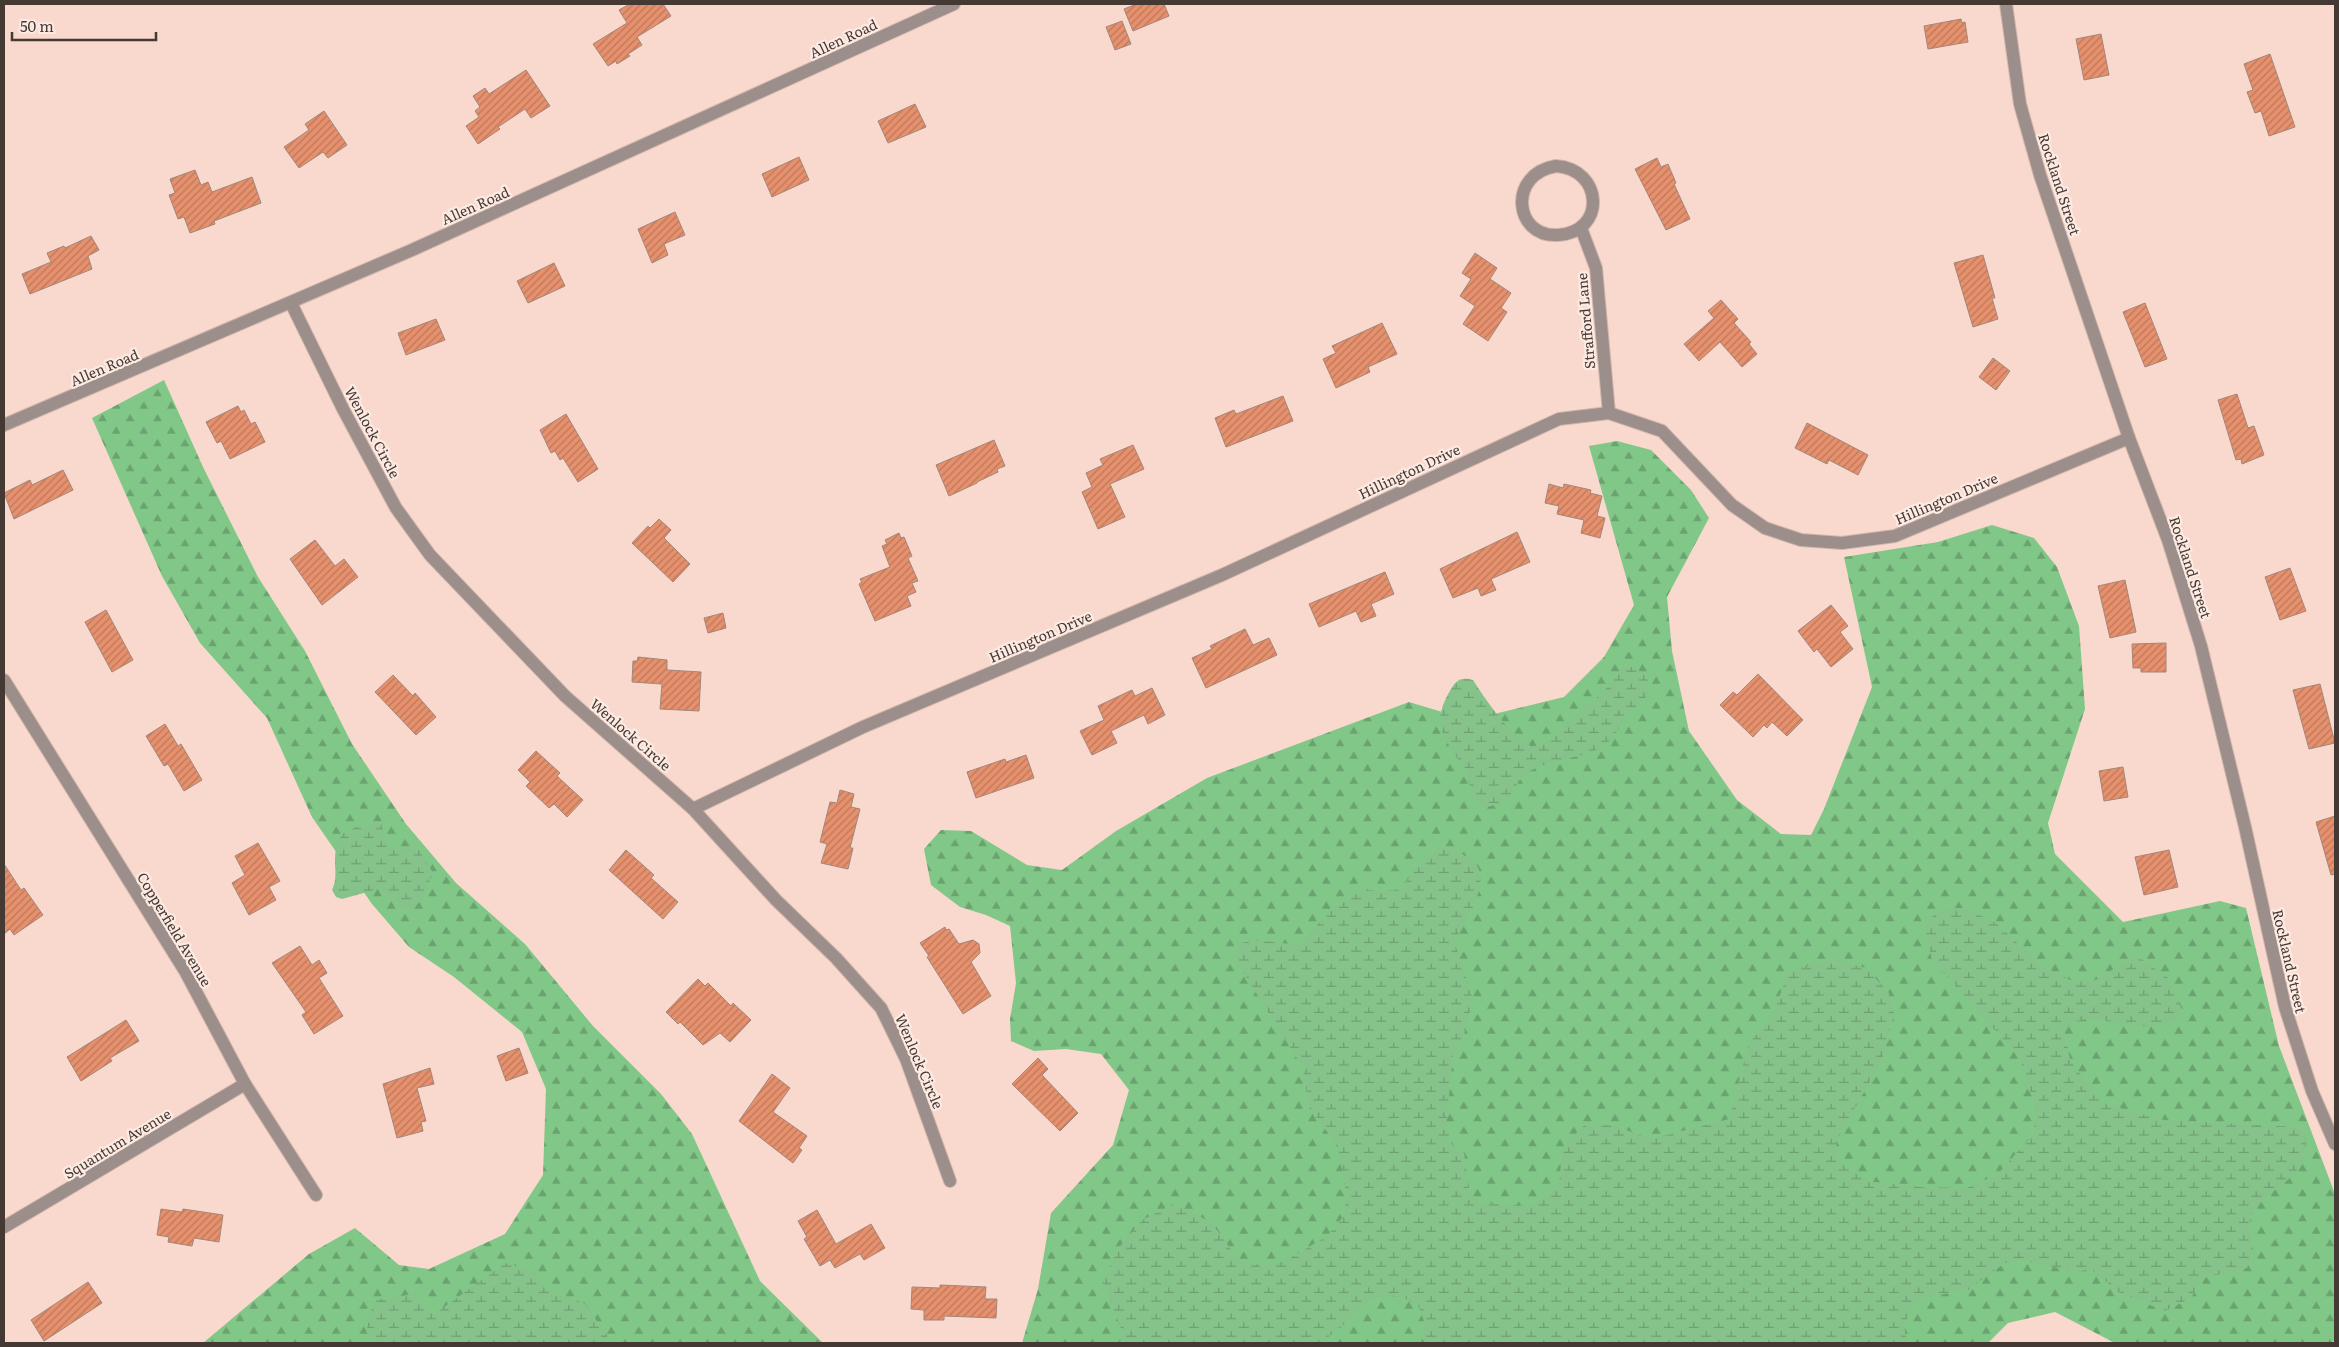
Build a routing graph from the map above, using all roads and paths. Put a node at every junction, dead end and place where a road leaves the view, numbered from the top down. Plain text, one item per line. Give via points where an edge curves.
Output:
1 (954, 4) edge
2 (2006, 4) edge
3 (1581, 228) junction
4 (291, 303) junction
5 (1608, 413) junction
6 (4, 425) edge
7 (2128, 438) junction
8 (4, 680) edge
9 (693, 809) junction
10 (245, 1084) junction
11 (2335, 1144) edge
12 (950, 1181) dead end
13 (316, 1195) dead end
14 (4, 1227) edge

1 - 4 street, Allen Road
2 - 7 street, Rockland Street via 2020,104 2035,158
3 - 3 street via 1560,235 1540,232 1532,227 1525,214 1523,198 1531,176 1550,167 1563,166 1586,181 1594,209
3 - 5 street, Strafford Lane via 1596,268
4 - 6 street, Allen Road
4 - 9 street, Wenlock Circle via 396,508 430,555 565,696
5 - 7 street, Hillington Drive via 1662,431 1732,505 1765,528 1801,540 1842,543 1895,536
5 - 9 street, Hillington Drive via 1559,419 1222,575 863,727
7 - 11 street, Rockland Street via 2168,540 2201,646 2285,1007 2312,1091
8 - 10 street, Copperfield Avenue via 185,970
9 - 12 street, Wenlock Circle via 881,1008 906,1059
10 - 13 street, Copperfield Avenue
10 - 14 street, Squantum Avenue

